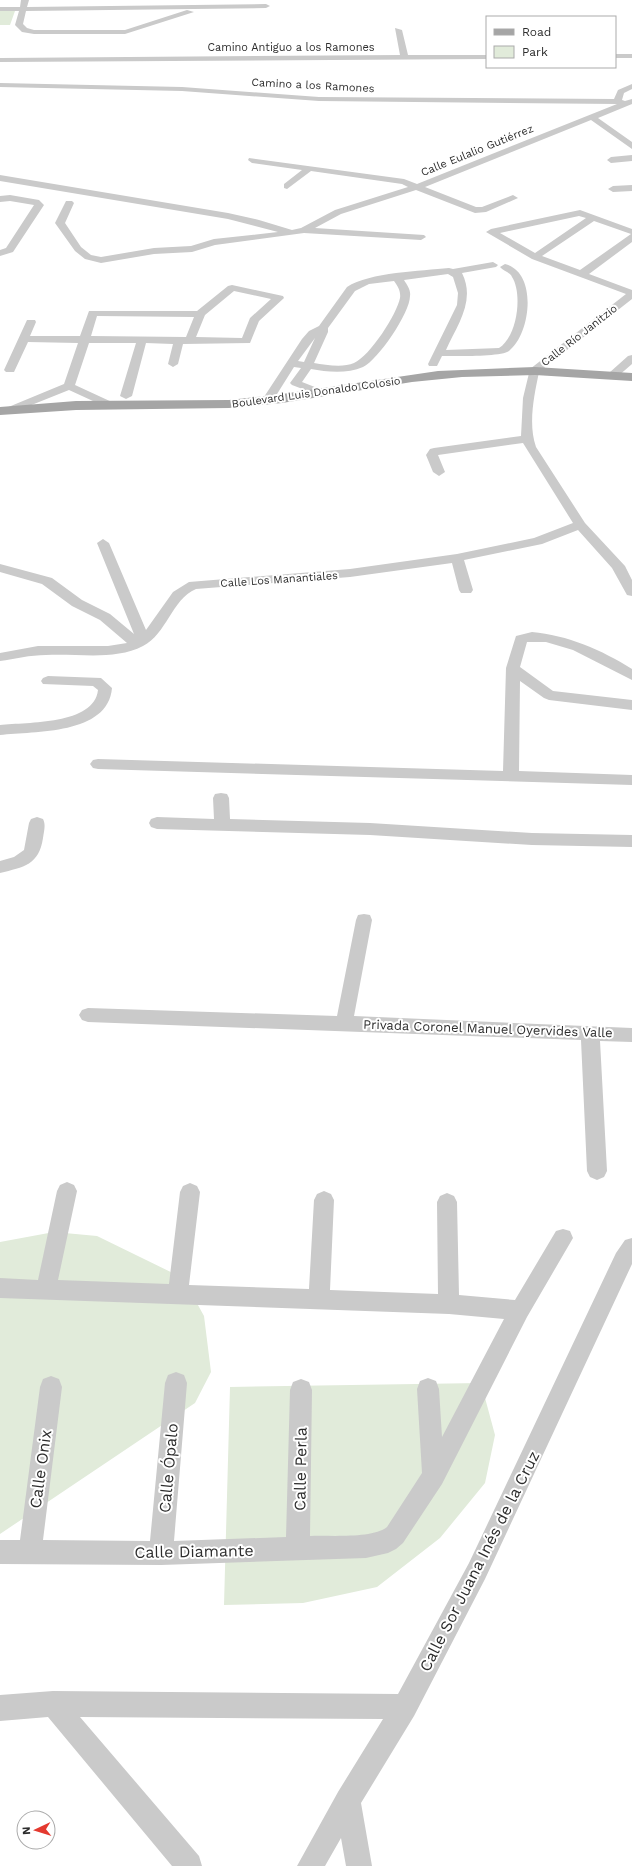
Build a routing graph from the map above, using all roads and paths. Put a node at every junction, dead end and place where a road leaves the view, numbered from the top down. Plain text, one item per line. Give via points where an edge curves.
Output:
1 (25, 0) edge
2 (266, 6) dead end
3 (170, 7) junction
4 (203, 7) junction
5 (0, 9) edge
6 (24, 9) junction
7 (170, 18) junction
8 (132, 19) junction
9 (398, 30) dead end
10 (616, 56) edge
11 (632, 56) edge
12 (486, 57) edge
13 (405, 58) junction
14 (0, 60) edge
15 (0, 85) edge
16 (632, 86) edge
17 (624, 105) edge
18 (592, 117) junction
19 (632, 146) edge
20 (632, 158) edge
21 (252, 160) dead end
22 (611, 160) dead end
23 (308, 169) junction
24 (0, 178) edge
25 (287, 186) dead end
26 (417, 187) junction
27 (632, 188) edge
28 (613, 189) dead end
29 (513, 198) dead end
30 (0, 200) edge
31 (69, 203) dead end
32 (593, 218) junction
33 (304, 230) junction
34 (632, 232) edge
35 (292, 233) junction
36 (421, 237) dead end
37 (632, 237) edge
38 (0, 253) edge
39 (535, 256) junction
40 (453, 272) junction
41 (582, 274) junction
42 (398, 277) junction
43 (345, 281) dead end
44 (357, 285) junction
45 (632, 293) edge
46 (200, 314) junction
47 (31, 322) dead end
48 (323, 328) junction
49 (25, 339) junction
50 (84, 340) junction
51 (142, 340) junction
52 (184, 340) junction
53 (439, 353) junction
54 (632, 358) edge
55 (173, 364) dead end
56 (291, 364) junction
57 (433, 364) dead end
58 (308, 365) junction
59 (10, 370) dead end
60 (613, 375) junction
61 (533, 376) junction
62 (632, 377) edge
63 (280, 381) junction
64 (296, 383) junction
65 (69, 386) junction
66 (632, 388) edge
67 (322, 393) junction
68 (126, 396) dead end
69 (268, 400) junction
70 (110, 405) junction
71 (5, 410) edge
72 (0, 420) edge
73 (526, 439) junction
74 (438, 472) dead end
75 (580, 524) junction
76 (103, 543) dead end
77 (457, 558) junction
78 (0, 568) edge
79 (466, 590) dead end
80 (632, 592) edge
81 (141, 642) junction
82 (0, 658) edge
83 (513, 668) junction
84 (632, 675) edge
85 (48, 681) dead end
86 (632, 705) edge
87 (0, 730) edge
88 (98, 764) dead end
89 (511, 776) junction
90 (632, 780) edge
91 (221, 798) dead end
92 (37, 823) dead end
93 (157, 823) dead end
94 (222, 826) junction
95 (632, 841) edge
96 (0, 868) edge
97 (364, 920) dead end
98 (88, 1015) dead end
99 (344, 1023) junction
100 (590, 1032) junction
101 (632, 1034) edge
102 (597, 1171) dead end
103 (67, 1191) dead end
104 (190, 1192) dead end
105 (324, 1200) dead end
106 (447, 1202) dead end
107 (563, 1238) dead end
108 (632, 1247) edge
109 (0, 1288) edge
110 (46, 1289) junction
111 (178, 1293) junction
112 (319, 1299) junction
113 (449, 1304) junction
114 (520, 1310) junction
115 (176, 1383) dead end
116 (51, 1387) dead end
117 (428, 1389) dead end
118 (301, 1390) dead end
119 (434, 1476) junction
120 (298, 1548) junction
121 (0, 1552) edge
122 (30, 1552) junction
123 (161, 1553) junction
124 (53, 1704) junction
125 (405, 1706) junction
126 (0, 1708) edge
127 (347, 1801) junction
128 (189, 1866) edge
129 (310, 1866) edge
130 (359, 1866) edge

1 - 6 street
2 - 4 street
3 - 4 street
3 - 7 street
3 - 8 street
4 - 7 street
5 - 6 street
6 - 8 street via 97,11
6 - 8 street via 20,27 34,32 57,29 115,33
7 - 8 street
9 - 13 street
10 - 11 street
12 - 13 street, Camino Antiguo a los Ramones
13 - 14 street, Camino Antiguo a los Ramones via 96,59 43,63
15 - 17 street, Camino a los Ramones via 43,82 319,100
16 - 17 street via 621,92
17 - 18 street
18 - 19 street
18 - 26 street, Calle Eulalio Gutiérrez
20 - 22 street
21 - 23 street
23 - 25 street
23 - 26 street via 397,181
24 - 35 street via 228,216
26 - 29 street via 476,210 483,210
26 - 33 street, Calle Eulalio Gutiérrez via 338,212
27 - 28 street
30 - 38 street via 10,198 36,202 38,205 10,250
31 - 35 street via 60,223 78,249 93,259 192,249 214,242
32 - 34 street
32 - 39 street
32 - 39 street via 580,213 492,232
33 - 35 street
33 - 36 street
37 - 41 street
39 - 41 street
40 - 42 street
40 - 53 street via 458,276 464,293 462,305
40 - 53 street via 493,265 505,266 517,276 522,301 521,314 517,330 507,347 501,351
41 - 45 street
42 - 44 street via 367,281
42 - 58 street via 404,288 405,299 390,328 367,359 357,365 338,369
43 - 44 street via 357,280
44 - 48 street via 351,289
45 - 61 street, Calle Río Janitzio
46 - 50 street via 93,313
46 - 52 street
46 - 52 street via 232,288 279,298 254,320 246,341
47 - 49 street
48 - 56 street via 312,335
48 - 58 street
49 - 50 street
49 - 59 street
50 - 51 street
50 - 65 street
51 - 52 street
51 - 68 street
52 - 55 street
53 - 57 street
54 - 60 street
56 - 58 street
56 - 63 street
58 - 64 street
60 - 61 main road, Boulevard Luis Donaldo Colosio
60 - 62 main road, Boulevard Luis Donaldo Colosio
61 - 66 main road, Boulevard Luis Donaldo Colosio
61 - 67 main road, Boulevard Luis Donaldo Colosio via 436,375
61 - 72 main road, Boulevard Luis Donaldo Colosio via 247,412 61,415
61 - 73 street
63 - 64 street
63 - 69 street
64 - 67 street
65 - 70 street
65 - 71 street
67 - 69 main road, Boulevard Luis Donaldo Colosio
69 - 70 main road, Boulevard Luis Donaldo Colosio via 189,406
70 - 71 main road, Boulevard Luis Donaldo Colosio
73 - 74 street via 434,452 432,455
73 - 75 street
75 - 77 street, Calle Los Manantiales via 537,541
75 - 80 street via 613,560
76 - 81 street
77 - 79 street
77 - 81 street, Calle Los Manantiales via 350,573 189,586 181,590 154,630
78 - 81 street via 47,581 77,603 105,617
81 - 82 street via 116,649 39,651
83 - 84 street via 521,639 535,636 572,645 607,660
83 - 86 street via 549,695
83 - 89 street
85 - 87 street via 96,681 105,688 105,698 101,705 74,722
88 - 89 street
89 - 90 street
91 - 94 street
92 - 96 street via 33,853 20,862
93 - 94 street
94 - 95 street
97 - 99 street
98 - 99 street, Privada Coronel Manuel Oyervides Valle
99 - 100 street, Privada Coronel Manuel Oyervides Valle
100 - 101 street, Privada Coronel Manuel Oyervides Valle
100 - 102 street
103 - 110 street
104 - 111 street
105 - 112 street
106 - 113 street
107 - 114 street
108 - 125 street, Calle Sor Juana Inés de la Cruz via 599,1311 477,1572
109 - 110 street
110 - 111 street
111 - 112 street
112 - 113 street
113 - 114 street
114 - 119 street
115 - 123 street, Calle Ópalo
116 - 122 street, Calle Onix
117 - 119 street
118 - 120 street, Calle Perla
119 - 120 street, Calle Diamante via 395,1535 388,1541 366,1546
120 - 123 street, Calle Diamante
121 - 122 street, Calle Diamante
122 - 123 street, Calle Diamante
124 - 125 street
124 - 126 street
124 - 128 street
125 - 127 street, Calle Sor Juana Inés de la Cruz
127 - 129 street, Calle Sor Juana Inés de la Cruz
127 - 130 street

